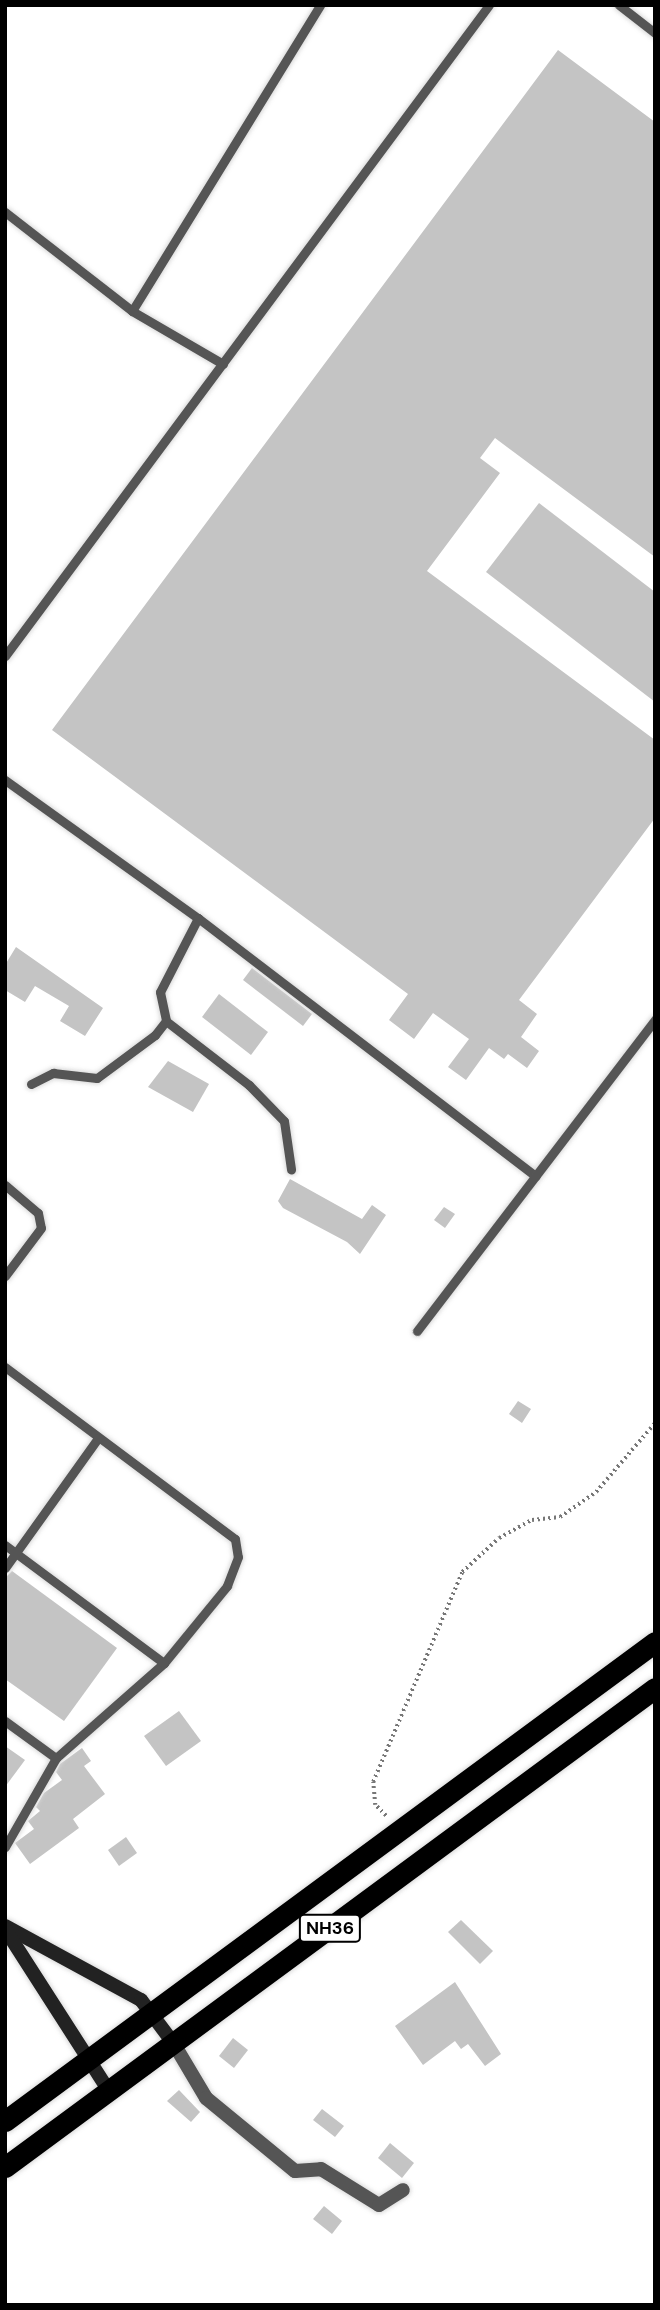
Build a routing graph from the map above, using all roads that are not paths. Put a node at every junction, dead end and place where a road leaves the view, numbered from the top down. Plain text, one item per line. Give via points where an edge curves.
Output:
1 (320, 5) edge
2 (489, 5) edge
3 (618, 5) edge
4 (655, 33) edge
5 (5, 212) edge
6 (132, 311) junction
7 (223, 364) junction
8 (5, 656) edge
9 (5, 780) edge
10 (198, 918) junction
11 (655, 1020) edge
12 (166, 1021) junction
13 (31, 1084) dead end
14 (291, 1169) dead end
15 (536, 1176) junction
16 (5, 1185) edge
17 (5, 1276) edge
18 (417, 1331) dead end
19 (5, 1367) edge
20 (98, 1438) junction
21 (5, 1545) edge
22 (17, 1553) junction
23 (5, 1567) edge
24 (655, 1642) edge
25 (164, 1662) junction
26 (655, 1688) edge
27 (5, 1721) edge
28 (56, 1758) junction
29 (5, 1847) edge
30 (5, 1928) edge
31 (153, 2012) junction
32 (174, 2043) junction
33 (90, 2059) junction
34 (109, 2091) junction
35 (5, 2121) edge
36 (5, 2167) edge
37 (403, 2190) dead end

1 - 6 lane
2 - 7 lane
3 - 4 lane
5 - 6 lane
6 - 7 lane
7 - 8 lane
9 - 10 lane
10 - 12 lane via 160,992
10 - 15 lane
11 - 15 lane
12 - 13 lane via 155,1035 97,1078 53,1073
12 - 14 lane via 248,1085 284,1121
15 - 18 lane
16 - 17 lane via 38,1213 41,1228
19 - 20 lane
20 - 22 lane
20 - 25 lane via 235,1539 238,1557 227,1586
21 - 22 lane
22 - 23 lane
22 - 25 lane
24 - 31 highway, NH36
25 - 28 lane
26 - 32 highway, NH36
27 - 28 lane
28 - 29 lane
30 - 31 street via 141,2000
30 - 33 street
31 - 32 street
31 - 33 highway, NH36
32 - 34 highway, NH36
32 - 37 street via 206,2098 295,2171 321,2169 379,2205
33 - 34 street
33 - 35 highway, NH36
34 - 36 highway, NH36

